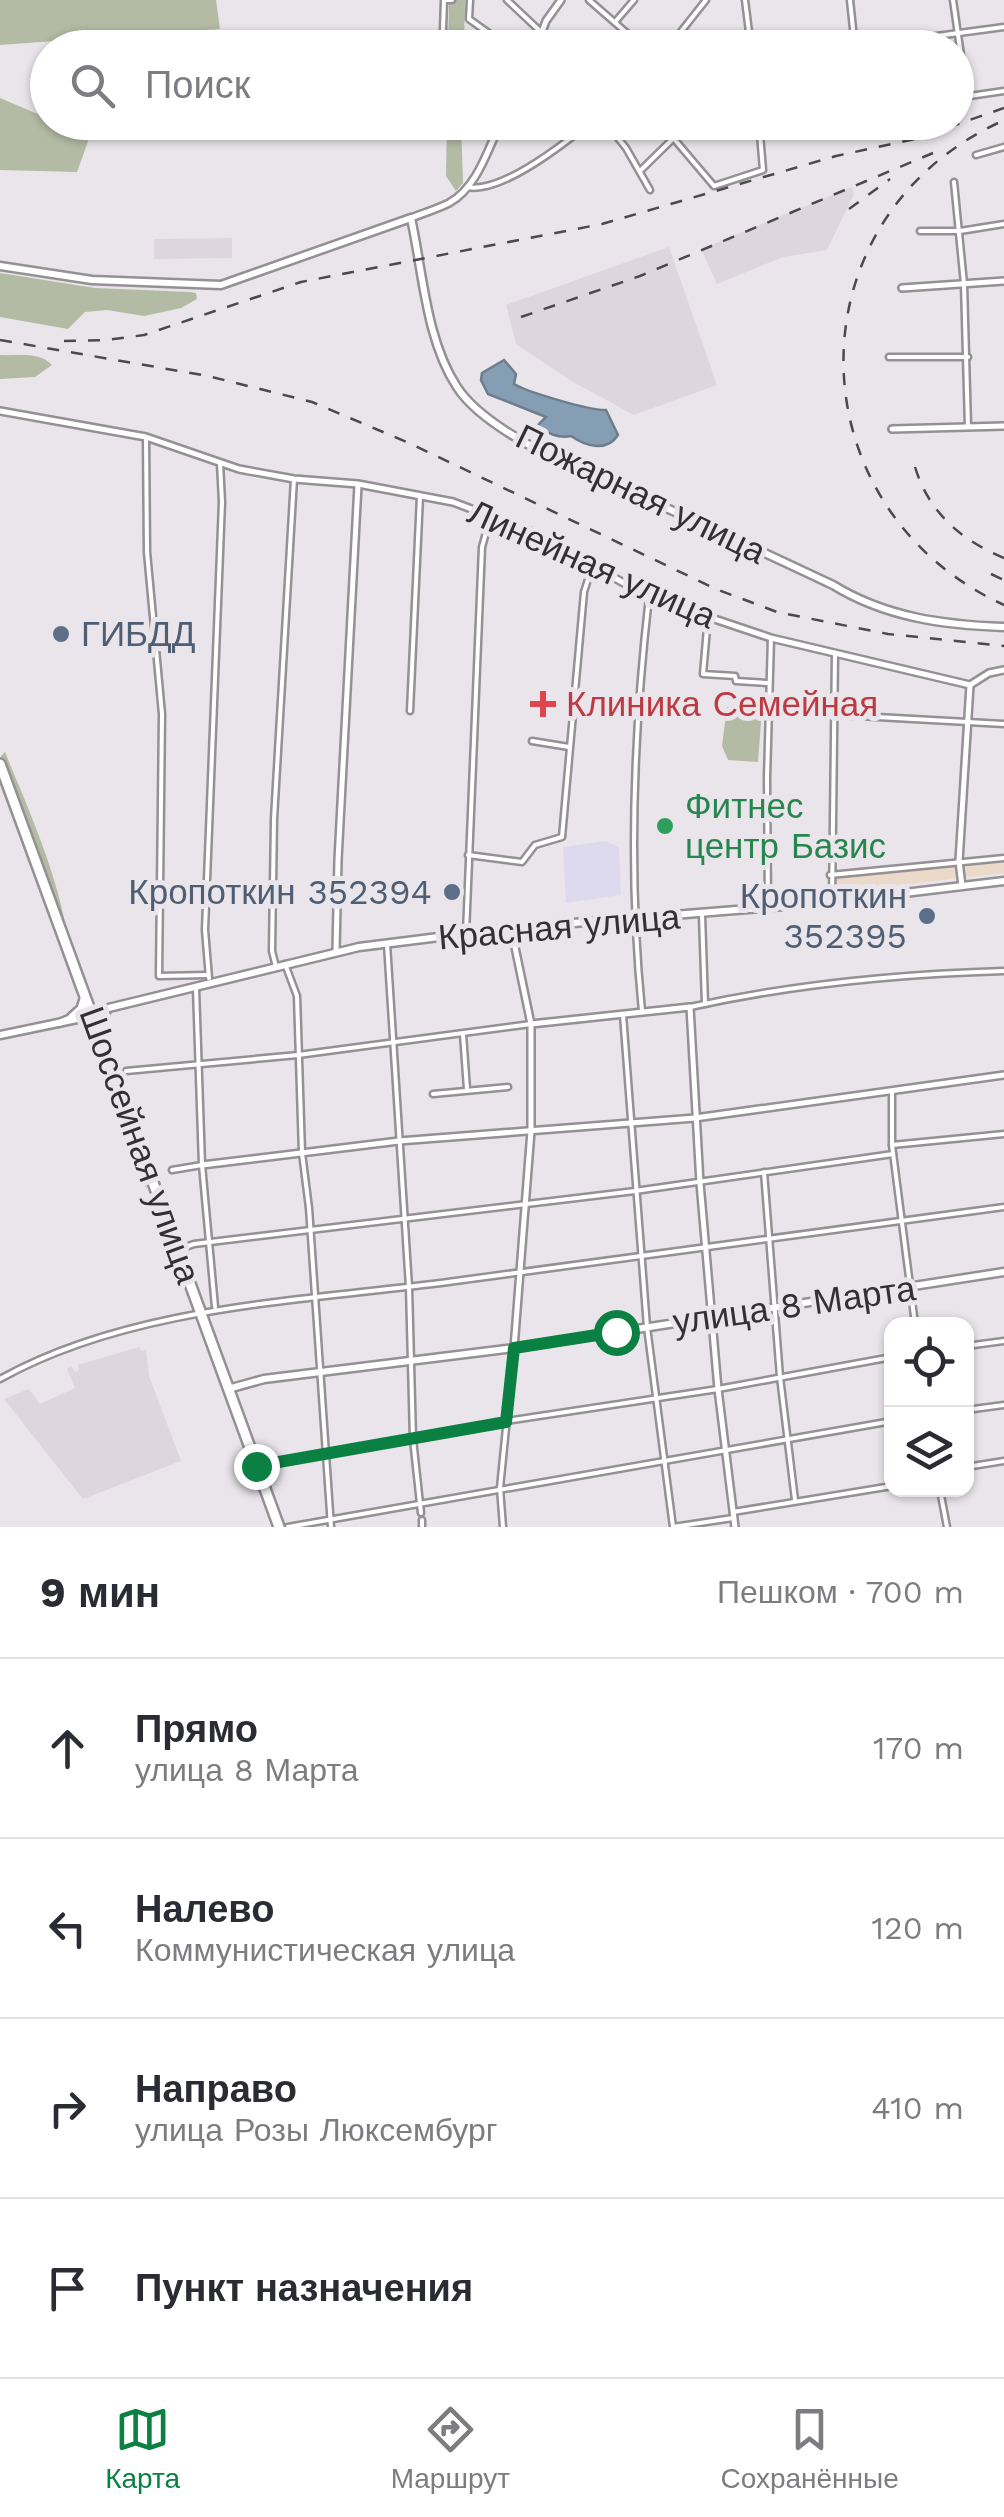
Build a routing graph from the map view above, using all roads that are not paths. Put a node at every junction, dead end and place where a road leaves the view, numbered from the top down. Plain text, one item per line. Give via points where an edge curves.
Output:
1 (452, 0) edge
2 (470, 0) edge
3 (507, 0) edge
4 (561, 0) edge
5 (589, 0) edge
6 (634, 0) edge
7 (706, 0) edge
8 (746, 0) edge
9 (850, 0) edge
10 (953, 0) edge
11 (615, 22) junction
12 (1004, 27) edge
13 (444, 30) dead end
14 (483, 30) edge
15 (540, 30) edge
16 (543, 30) edge
17 (624, 30) edge
18 (682, 30) edge
19 (749, 30) edge
20 (853, 30) edge
21 (957, 30) edge
22 (974, 30) edge
23 (1004, 91) edge
24 (974, 96) edge
25 (492, 140) edge
26 (568, 140) edge
27 (618, 140) edge
28 (674, 140) joint
29 (762, 140) edge
30 (1004, 147) edge
31 (976, 155) dead end
32 (640, 171) junction
33 (954, 182) dead end
34 (467, 187) junction
35 (650, 190) dead end
36 (411, 218) junction
37 (1004, 224) edge
38 (920, 231) dead end
39 (960, 231) junction
40 (0, 266) edge
41 (1004, 282) edge
42 (964, 284) junction
43 (902, 288) dead end
44 (889, 358) dead end
45 (968, 358) junction
46 (0, 411) edge
47 (968, 426) junction
48 (1004, 426) edge
49 (892, 430) dead end
50 (146, 437) junction
51 (220, 463) junction
52 (294, 479) junction
53 (358, 484) junction
54 (420, 496) junction
55 (491, 514) junction
56 (592, 567) junction
57 (649, 597) junction
58 (708, 617) junction
59 (1004, 627) edge
60 (771, 638) junction
61 (835, 654) junction
62 (1004, 670) edge
63 (769, 683) junction
64 (970, 685) junction
65 (410, 711) dead end
66 (768, 711) junction
67 (834, 714) junction
68 (969, 724) junction
69 (1004, 724) edge
70 (532, 740) dead end
71 (569, 746) junction
72 (0, 764) edge
73 (468, 855) junction
74 (1004, 858) edge
75 (959, 864) junction
76 (830, 875) junction
77 (1004, 880) edge
78 (962, 888) junction
79 (832, 902) junction
80 (768, 908) junction
81 (702, 915) junction
82 (633, 920) junction
83 (511, 928) junction
84 (466, 934) junction
85 (387, 943) junction
86 (336, 951) junction
87 (280, 965) junction
88 (1004, 971) edge
89 (210, 979) junction
90 (196, 988) junction
91 (84, 991) junction
92 (705, 1004) junction
93 (690, 1007) junction
94 (107, 1011) junction
95 (642, 1013) junction
96 (92, 1015) junction
97 (624, 1015) junction
98 (72, 1020) junction
99 (531, 1024) junction
100 (462, 1034) junction
101 (0, 1035) edge
102 (99, 1035) junction
103 (393, 1044) junction
104 (298, 1056) junction
105 (198, 1066) junction
106 (126, 1072) dead end
107 (1004, 1075) edge
108 (508, 1087) dead end
109 (467, 1089) junction
110 (892, 1091) junction
111 (433, 1094) dead end
112 (695, 1118) junction
113 (630, 1124) junction
114 (531, 1130) junction
115 (1004, 1134) edge
116 (399, 1141) junction
117 (892, 1145) junction
118 (302, 1153) junction
119 (893, 1154) junction
120 (202, 1165) junction
121 (172, 1170) dead end
122 (764, 1172) junction
123 (700, 1183) junction
124 (635, 1192) junction
125 (526, 1205) junction
126 (1004, 1206) edge
127 (403, 1220) junction
128 (901, 1221) junction
129 (309, 1232) junction
130 (768, 1240) junction
131 (211, 1242) junction
132 (706, 1248) junction
133 (178, 1250) junction
134 (640, 1256) junction
135 (520, 1272) junction
136 (1004, 1272) edge
137 (409, 1287) junction
138 (912, 1288) junction
139 (313, 1298) junction
140 (774, 1308) junction
141 (215, 1309) junction
142 (200, 1313) junction
143 (712, 1317) junction
144 (914, 1317) edge
145 (647, 1327) junction
146 (1004, 1341) edge
147 (974, 1345) edge
148 (514, 1348) junction
149 (884, 1358) edge
150 (410, 1362) junction
151 (319, 1373) junction
152 (0, 1376) edge
153 (780, 1377) junction
154 (228, 1388) junction
155 (718, 1390) junction
156 (655, 1399) junction
157 (1004, 1405) edge
158 (974, 1409) edge
159 (506, 1422) junction
160 (884, 1422) edge
161 (412, 1438) junction
162 (787, 1438) junction
163 (725, 1450) junction
164 (324, 1456) junction
165 (1004, 1461) edge
166 (663, 1462) junction
167 (256, 1466) junction
168 (974, 1466) edge
169 (884, 1487) edge
170 (500, 1488) junction
171 (941, 1497) edge
172 (795, 1500) junction
173 (419, 1503) junction
174 (733, 1515) junction
175 (330, 1518) junction
176 (422, 1520) edge
177 (279, 1527) edge
178 (288, 1527) edge
179 (331, 1527) edge
180 (503, 1527) edge
181 (673, 1527) edge
182 (735, 1527) edge
183 (947, 1527) edge

1 - 13 street via 444,0
2 - 14 street via 469,19
3 - 15 street
4 - 16 street
5 - 11 street
6 - 11 street
7 - 18 street
8 - 19 street
9 - 20 street
10 - 21 street
11 - 17 street
12 - 22 street
23 - 24 street
25 - 34 street
26 - 34 street via 480,190
27 - 32 street
28 - 29 street via 714,186 763,170
28 - 32 street
30 - 31 street
32 - 35 street
33 - 39 street
34 - 36 street
36 - 40 main road via 221,286 93,280
36 - 59 main road, Пожарная улица via 445,364 458,390 486,418 862,603 911,618
37 - 39 street
38 - 39 street
39 - 42 street
41 - 42 street
42 - 43 street
42 - 45 street
44 - 45 street
45 - 47 street
46 - 50 street, Линейная улица
47 - 48 street
47 - 49 street
50 - 51 street, Линейная улица
50 - 89 street via 146,552 162,714 159,976
51 - 52 street, Линейная улица
51 - 89 street via 205,930
52 - 53 street, Линейная улица
52 - 87 street via 274,820 272,951
53 - 54 street, Линейная улица
53 - 86 street
54 - 55 street, Линейная улица
54 - 65 street
55 - 56 street, Линейная улица
55 - 73 street via 482,547
56 - 57 street, Линейная улица
56 - 71 street
57 - 58 street, Линейная улица
57 - 82 street via 634,770
58 - 60 street, Линейная улица
58 - 63 street via 703,674
60 - 61 street, Линейная улица
60 - 63 street
61 - 64 street, Линейная улица
61 - 67 street
62 - 64 street
63 - 66 street
64 - 68 street
66 - 67 street
66 - 80 street
67 - 68 street
67 - 76 street
68 - 69 street
68 - 75 street
70 - 71 street
71 - 73 street via 562,838 536,845 522,862
72 - 91 highway, Шоссейная улица
73 - 84 street
74 - 75 street
75 - 76 street
75 - 78 street
76 - 79 street
77 - 78 main road, Красная улица
78 - 79 main road, Красная улица
79 - 80 main road, Красная улица
80 - 81 main road, Красная улица
81 - 82 main road, Красная улица
81 - 92 street
82 - 83 main road, Красная улица
82 - 95 street
83 - 84 main road, Красная улица
83 - 99 street
84 - 85 main road, Красная улица
85 - 86 main road, Красная улица
85 - 103 street
86 - 87 main road, Красная улица
87 - 89 main road, Красная улица
87 - 104 street via 298,996
88 - 92 street via 854,979
89 - 90 main road, Красная улица
90 - 94 main road, Красная улица
90 - 105 street
91 - 94 main road
91 - 96 highway, Шоссейная улица
91 - 98 highway via 82,1009
92 - 93 street
93 - 95 street
93 - 112 street
94 - 96 main road, Красная улица
94 - 102 highway
95 - 97 street
96 - 98 main road, Красная улица
96 - 102 highway, Шоссейная улица
97 - 99 street
97 - 113 street
98 - 101 main road, Красная улица
98 - 102 main road
99 - 100 street
99 - 114 street
100 - 103 street
100 - 109 street
102 - 133 highway, Шоссейная улица
103 - 104 street
103 - 116 street
104 - 105 street
104 - 118 street
105 - 106 street
105 - 120 street
107 - 110 street
108 - 109 street
109 - 111 street
110 - 112 street
110 - 117 street
112 - 113 street
112 - 123 street
113 - 114 street
113 - 124 street
114 - 116 street
114 - 125 street
115 - 117 street
116 - 118 street
116 - 127 street
117 - 119 street
118 - 120 street
118 - 129 street
119 - 122 street
119 - 128 street
120 - 121 street
120 - 131 street
122 - 123 street
122 - 130 street
123 - 124 street
123 - 132 street
124 - 125 street
124 - 134 street
125 - 127 street
125 - 135 street
126 - 128 street
127 - 129 street
127 - 137 street
128 - 130 street
128 - 138 street
129 - 131 street
129 - 139 street
130 - 132 street
130 - 140 street
131 - 133 street
131 - 141 street
132 - 134 street
132 - 143 street
133 - 142 highway, Шоссейная улица
134 - 135 street
134 - 145 street
135 - 137 street
135 - 148 street
136 - 138 main road, улица 8 Марта
137 - 139 street
137 - 150 street
138 - 140 main road, улица 8 Марта
138 - 144 street
139 - 141 street
139 - 151 street
140 - 143 main road, улица 8 Марта
140 - 153 street
141 - 142 street
142 - 152 street via 41,1356
142 - 154 highway, Шоссейная улица
143 - 145 main road, улица 8 Марта
143 - 155 street
145 - 148 main road, улица 8 Марта
145 - 156 street
146 - 147 street
148 - 150 main road, улица 8 Марта
148 - 159 street
149 - 153 street
150 - 151 main road, улица 8 Марта
150 - 161 street
151 - 154 main road, улица 8 Марта
151 - 164 street
153 - 155 street
153 - 162 street
154 - 167 highway, Шоссейная улица
155 - 156 street
155 - 163 street
156 - 159 street
156 - 166 street
157 - 158 street
159 - 161 street
159 - 170 street
160 - 162 street
161 - 164 street
161 - 173 street
162 - 163 street
162 - 172 street
163 - 166 street
163 - 174 street
164 - 167 street
164 - 175 street
165 - 168 street
166 - 170 street
166 - 181 street
167 - 177 highway, Шоссейная улица
169 - 172 street
170 - 173 street
170 - 180 street
171 - 183 street
172 - 174 street
173 - 175 street
173 - 176 street
174 - 181 street
174 - 182 street
175 - 178 street
175 - 179 street

